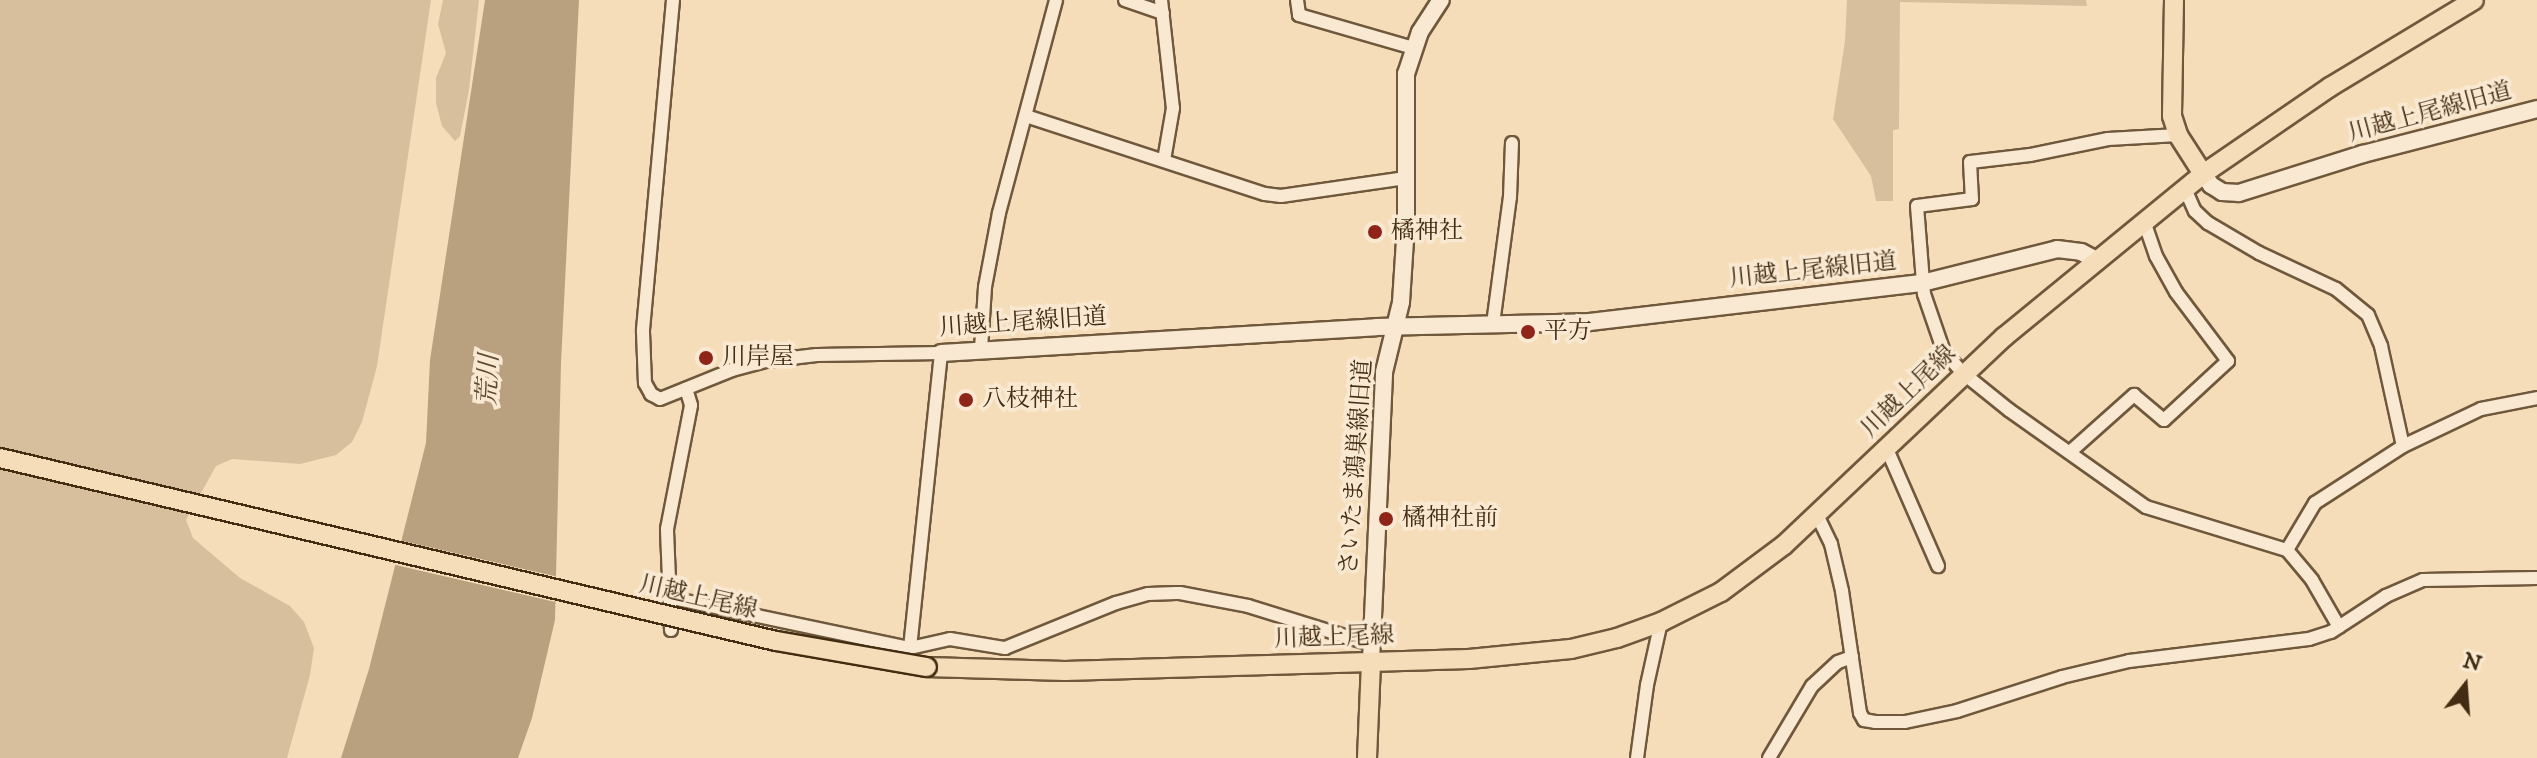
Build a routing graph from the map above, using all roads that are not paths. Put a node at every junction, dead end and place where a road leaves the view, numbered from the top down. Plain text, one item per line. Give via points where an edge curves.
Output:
1 (673, 0) edge
2 (1056, 0) edge
3 (1125, 0) edge
4 (1297, 0) edge
5 (1441, 0) edge
6 (2174, 0) edge
7 (2474, 0) edge
8 (1162, 7) edge
9 (1413, 48) junction
10 (2537, 109) edge
11 (1026, 116) junction
12 (2178, 135) junction
13 (1512, 143) dead end
14 (1164, 160) junction
15 (2203, 174) junction
16 (1406, 178) junction
17 (2185, 189) junction
18 (2144, 222) junction
19 (2095, 259) junction
20 (1922, 283) junction
21 (1493, 324) junction
22 (1396, 326) junction
23 (981, 349) junction
24 (941, 353) junction
25 (1963, 373) junction
26 (686, 389) junction
27 (2537, 398) edge
28 (2403, 446) junction
29 (1886, 447) junction
30 (2070, 452) junction
31 (0, 458) edge
32 (1817, 515) junction
33 (2287, 550) junction
34 (1938, 566) dead end
35 (2537, 578) edge
36 (672, 598) junction
37 (1661, 622) junction
38 (2339, 627) junction
39 (671, 630) dead end
40 (910, 648) junction
41 (1371, 652) junction
42 (1852, 657) junction
43 (1367, 758) edge
44 (1637, 758) edge
45 (1769, 758) edge

1 - 26 street, 川越上尾線旧道 via 642,361 651,394 660,399
2 - 11 street
3 - 8 street
4 - 9 street via 1299,15
5 - 9 street, さいたま鴻巣線旧道
6 - 12 main road via 2170,103
7 - 15 main road, 川越上尾線 via 2330,87
8 - 14 street via 1173,108
9 - 16 street, さいたま鴻巣線旧道 via 1404,95
10 - 15 street, 川越上尾線旧道 via 2239,193 2222,192
11 - 14 street
11 - 23 street via 999,213 985,287
12 - 15 main road
12 - 20 street via 2108,139 1970,162 1972,199 1917,206
13 - 21 street
14 - 16 street via 1281,196
15 - 17 main road, 川越上尾線
16 - 22 street, さいたま鴻巣線旧道
17 - 18 main road, 川越上尾線
17 - 28 street via 2195,211 2208,223 2336,289 2368,315 2381,346
18 - 19 main road, 川越上尾線
18 - 30 street via 2176,292 2228,361 2164,420 2134,395
19 - 20 street, 川越上尾線旧道 via 2057,249
19 - 25 main road, 川越上尾線
20 - 21 street, 川越上尾線旧道 via 1619,319
20 - 25 street via 1944,352
21 - 22 street, 川越上尾線旧道
22 - 23 street, 川越上尾線旧道
22 - 41 street, さいたま鴻巣線旧道 via 1383,381
23 - 24 street, 川越上尾線旧道
24 - 26 street, 川越上尾線旧道 via 766,361
24 - 40 street
25 - 29 main road, 川越上尾線
25 - 30 street
26 - 36 street via 691,405 667,529
27 - 28 street via 2481,409
28 - 33 street via 2315,503
29 - 32 main road, 川越上尾線
29 - 34 street
30 - 33 street via 2146,507
31 - 41 main road, 川越上尾線, bridge via 788,643 927,667 1065,671
32 - 37 main road, 川越上尾線 via 1749,574
32 - 42 street via 1834,555
33 - 38 street
35 - 38 street via 2423,580 2386,596
36 - 39 street
36 - 40 street
37 - 41 main road, 川越上尾線 via 1617,638 1533,654
37 - 44 street
38 - 42 street via 2286,643 2129,661 1905,722 1864,720
40 - 41 street via 950,639 1005,648 1099,609 1162,592 1248,606
41 - 43 main road
42 - 45 street via 1838,662 1812,686

